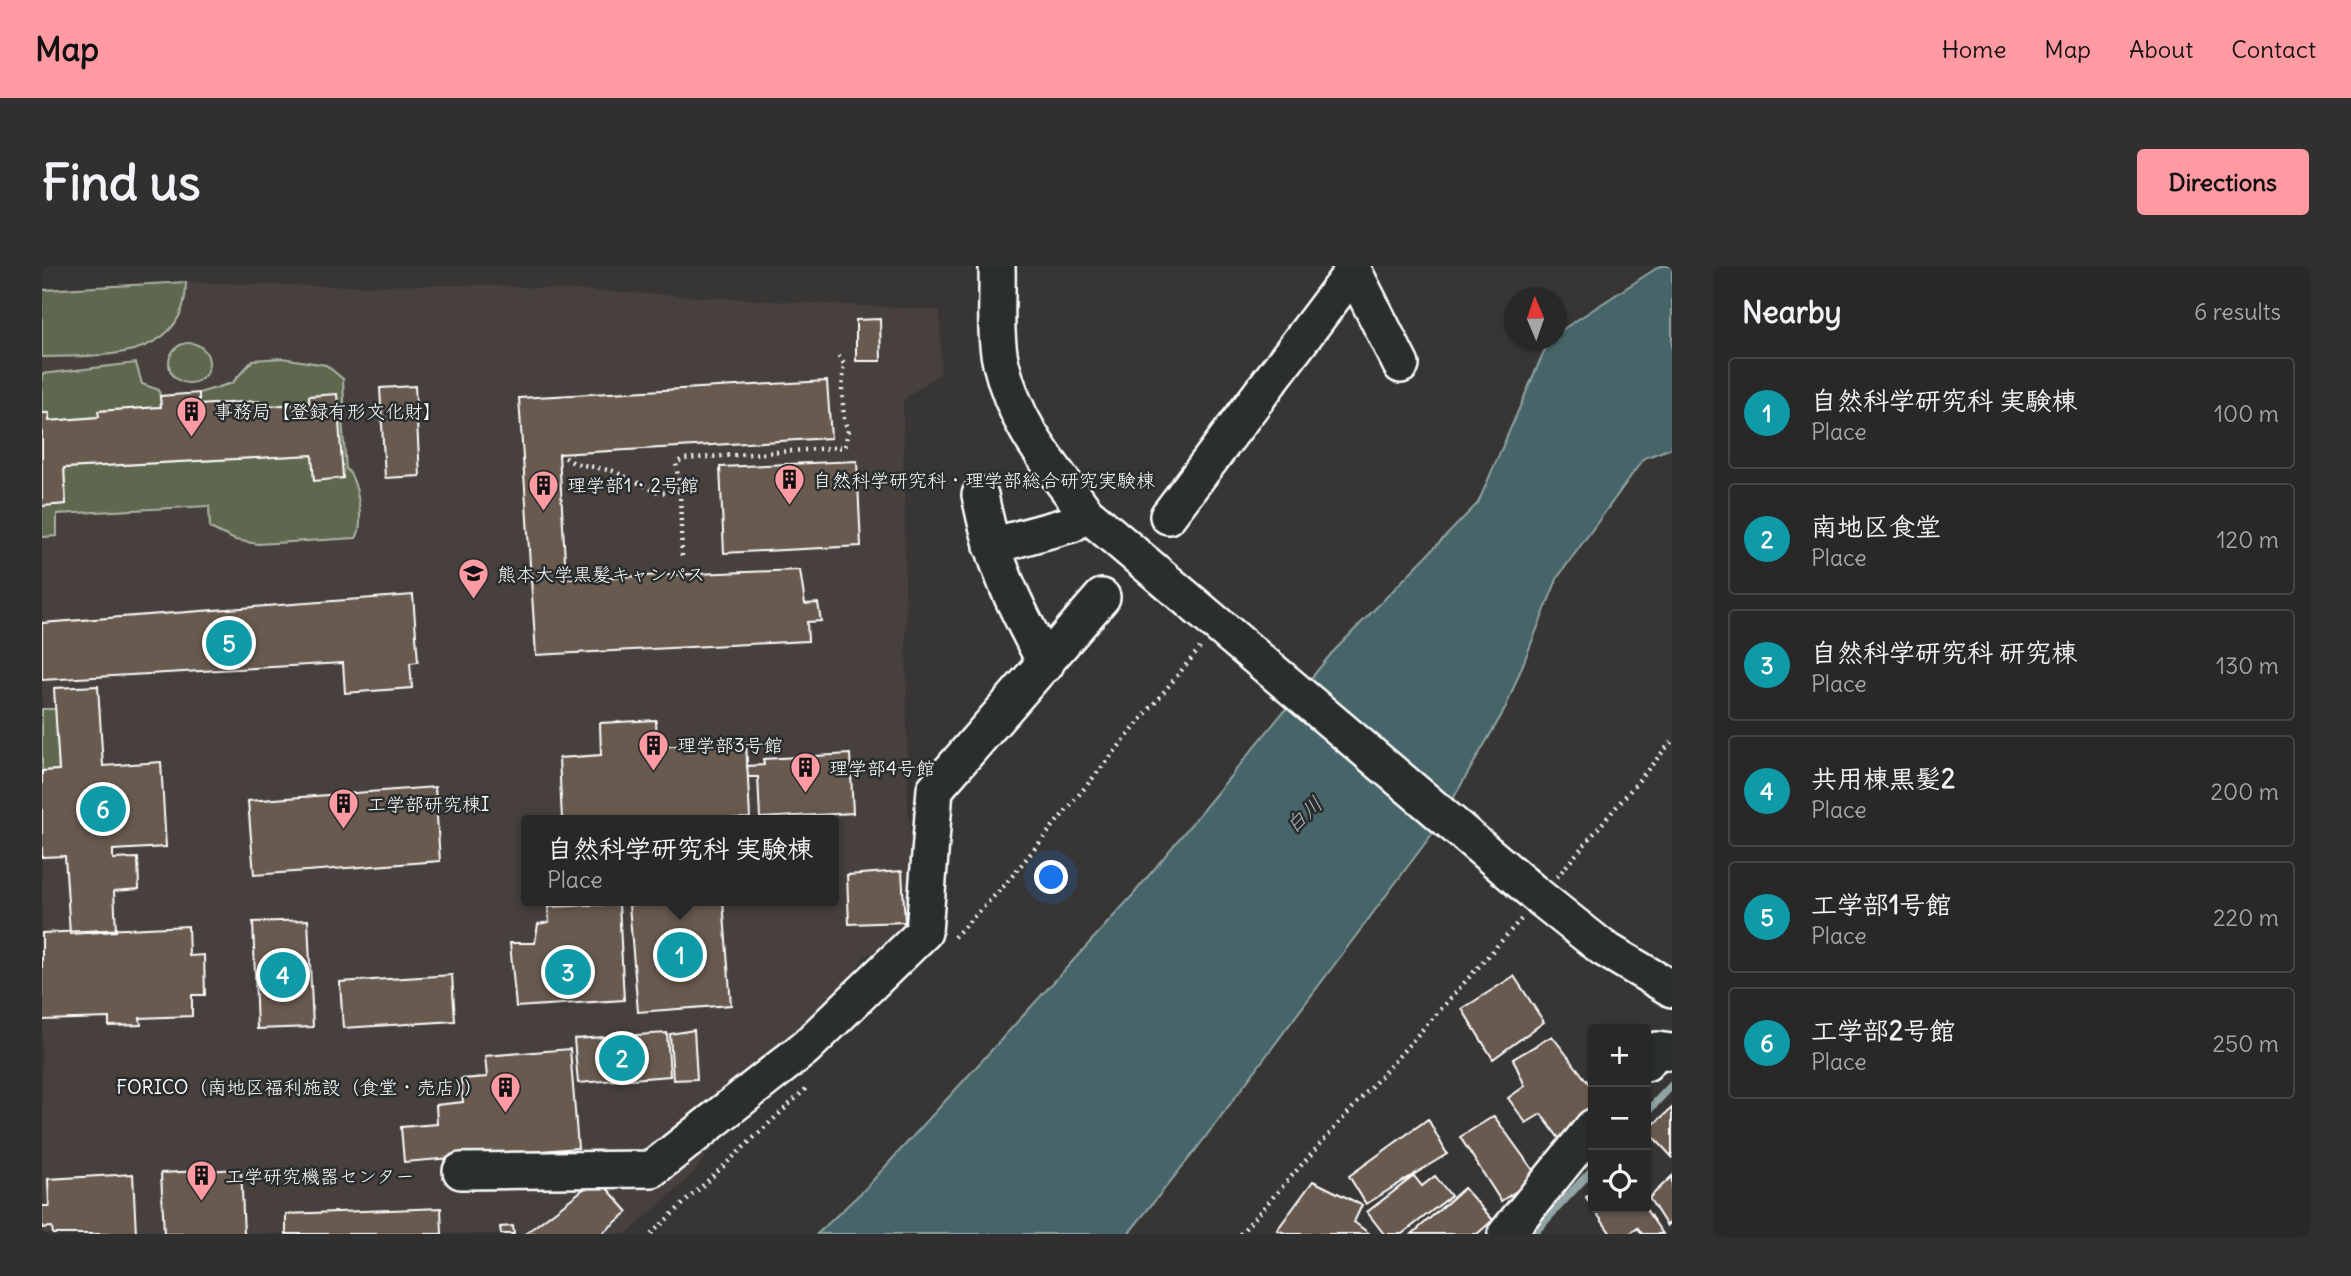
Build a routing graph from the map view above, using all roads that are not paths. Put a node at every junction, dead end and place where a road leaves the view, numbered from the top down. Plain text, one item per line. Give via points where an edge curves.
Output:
1 (997, 266) edge
2 (1352, 269) edge
3 (1401, 365) dead end
4 (980, 495) dead end
5 (1086, 513) junction
6 (1168, 516) dead end
7 (992, 546) junction
8 (1102, 597) dead end
9 (1046, 664) junction
10 (1672, 989) edge
11 (1672, 1052) edge
12 (1651, 1057) edge
13 (1588, 1133) edge
14 (461, 1171) dead end
15 (1506, 1234) edge

1 - 5 street via 1000,361 1012,395 1046,463
2 - 3 street
2 - 6 street
4 - 7 street
5 - 7 street via 1072,524
5 - 10 street via 1536,895 1603,948
7 - 9 street via 1005,587
8 - 9 street
9 - 14 street via 935,789 924,932 805,1048 652,1169
11 - 12 street via 1657,1050
13 - 15 street

